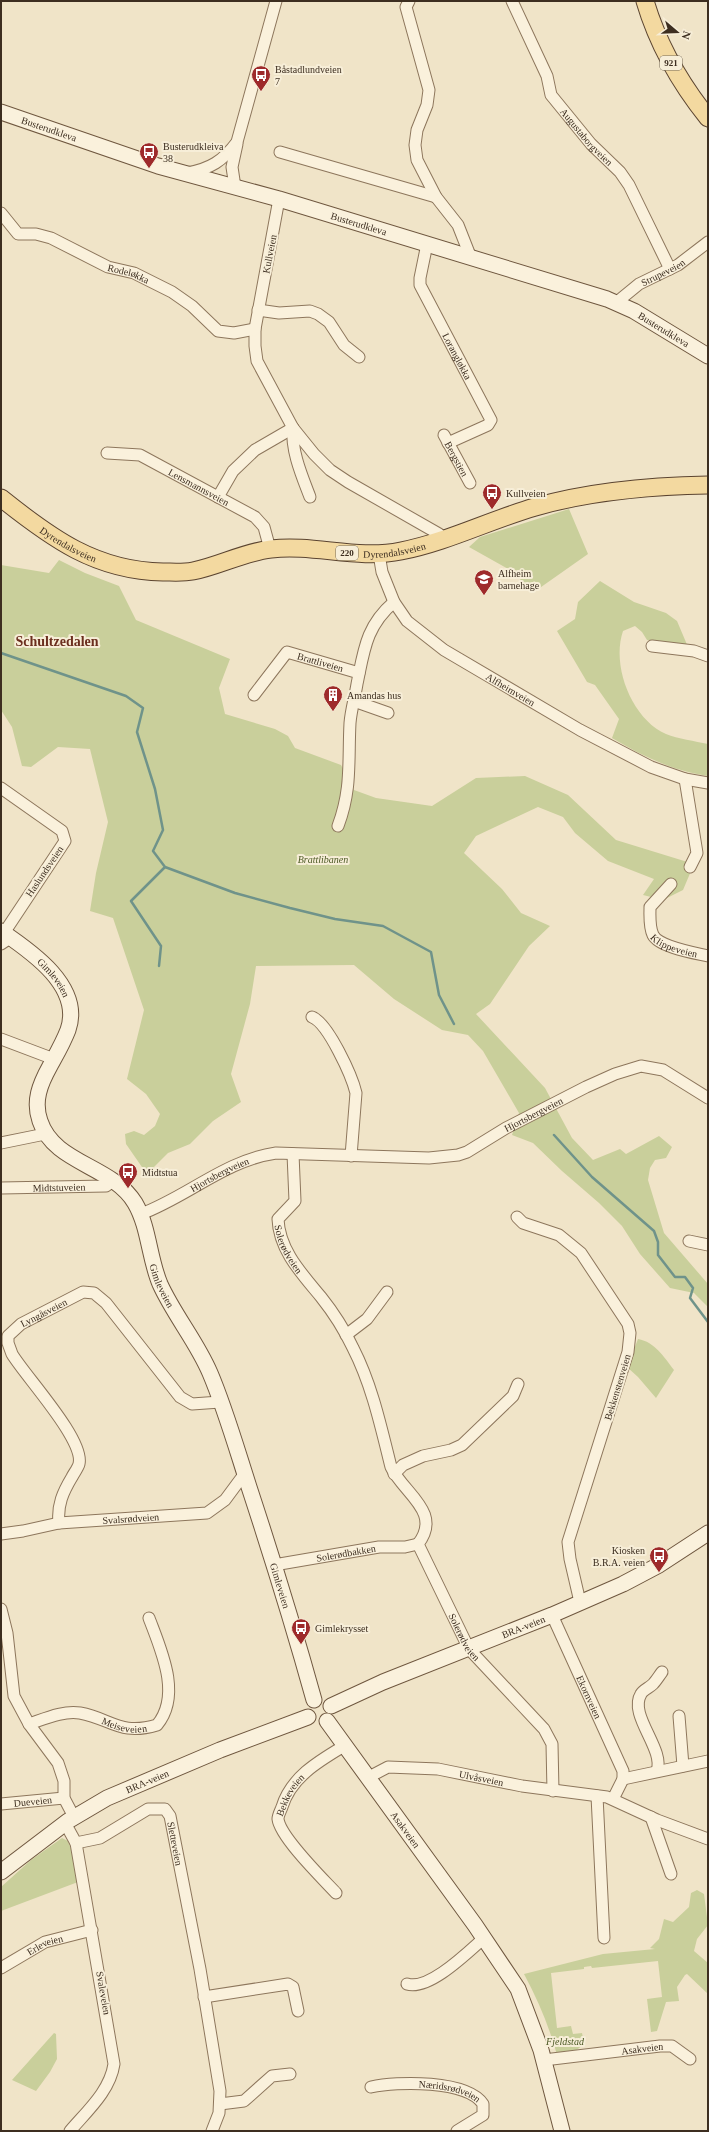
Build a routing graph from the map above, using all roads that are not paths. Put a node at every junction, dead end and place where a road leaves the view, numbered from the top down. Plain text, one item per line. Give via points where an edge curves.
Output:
1 (276, 1) edge
2 (409, 1) edge
3 (512, 1) edge
4 (645, 1) edge
5 (1, 112) edge
6 (708, 118) edge
7 (237, 142) junction
8 (280, 152) dead end
9 (186, 173) junction
10 (235, 187) junction
11 (436, 197) junction
12 (279, 199) junction
13 (1, 213) edge
14 (708, 242) edge
15 (427, 244) junction
16 (471, 258) junction
17 (670, 269) junction
18 (617, 302) junction
19 (258, 310) junction
20 (255, 329) junction
21 (708, 356) edge
22 (359, 357) dead end
23 (293, 428) junction
24 (446, 439) joint
25 (107, 453) dead end
26 (470, 483) dead end
27 (708, 485) edge
28 (218, 497) junction
29 (310, 497) dead end
30 (1, 498) edge
31 (442, 540) junction
32 (270, 549) junction
33 (380, 554) junction
34 (394, 602) junction
35 (652, 646) dead end
36 (708, 656) edge
37 (359, 673) junction
38 (254, 695) dead end
39 (354, 701) junction
40 (388, 713) dead end
41 (685, 779) junction
42 (708, 783) edge
43 (1, 788) edge
44 (338, 826) dead end
45 (690, 867) dead end
46 (671, 884) dead end
47 (4, 937) edge
48 (708, 956) edge
49 (312, 1017) dead end
50 (1, 1039) edge
51 (54, 1059) junction
52 (708, 1098) edge
53 (45, 1134) junction
54 (1, 1142) edge
55 (293, 1154) junction
56 (351, 1156) junction
57 (114, 1180) junction
58 (1, 1188) edge
59 (141, 1214) junction
60 (517, 1218) dead end
61 (689, 1241) dead end
62 (708, 1245) edge
63 (387, 1292) dead end
64 (346, 1335) junction
65 (518, 1384) dead end
66 (220, 1402) junction
67 (245, 1473) junction
68 (394, 1474) junction
69 (58, 1523) junction
70 (708, 1533) edge
71 (1, 1534) edge
72 (418, 1544) junction
73 (274, 1565) junction
74 (580, 1602) junction
75 (1, 1610) edge
76 (552, 1615) junction
77 (149, 1618) dead end
78 (469, 1649) junction
79 (662, 1672) dead end
80 (314, 1700) junction
81 (330, 1706) junction
82 (679, 1716) dead end
83 (308, 1717) junction
84 (327, 1721) junction
85 (29, 1724) junction
86 (344, 1746) junction
87 (708, 1761) edge
88 (683, 1766) junction
89 (657, 1771) junction
90 (367, 1778) junction
91 (623, 1779) junction
92 (553, 1791) junction
93 (597, 1796) junction
94 (64, 1798) junction
95 (613, 1799) junction
96 (1, 1804) edge
97 (651, 1817) junction
98 (70, 1820) junction
99 (708, 1839) edge
100 (76, 1842) junction
101 (1, 1872) edge
102 (671, 1874) dead end
103 (336, 1893) dead end
104 (92, 1930) junction
105 (484, 1938) junction
106 (604, 1938) dead end
107 (1, 1968) edge
108 (407, 1984) dead end
109 (204, 1997) junction
110 (298, 2011) dead end
111 (690, 2059) dead end
112 (544, 2060) junction
113 (290, 2074) dead end
114 (371, 2087) dead end
115 (220, 2104) junction
116 (70, 2131) edge
117 (212, 2131) edge
118 (457, 2131) edge
119 (562, 2131) edge

1 - 7 street
2 - 11 street via 406,7 429,90 427,105 417,130 417,160
3 - 17 street, Augustaborgveien via 547,76 551,95 629,185
4 - 6 main road, 921 via 668,59 689,94
5 - 9 street, Busterudkleva via 136,159
7 - 9 street via 228,154 214,165
7 - 10 street via 232,167
8 - 11 street
9 - 10 street, Busterudkleva
10 - 12 street, Busterudkleva
11 - 16 street via 458,225
12 - 15 street, Busterudkleva
12 - 19 street, Kullveien
13 - 20 street, Rodeløkka via 18,234 36,234 51,238 108,267 134,273 172,292 218,330 234,333
14 - 17 street, Strupeveien
15 - 16 street, Busterudkleva
15 - 24 street, Lorangløkka via 420,285 491,420 488,425
16 - 18 street, Busterudkleva
17 - 18 street, Strupeveien via 639,284
18 - 21 street, Busterudkleva
19 - 20 street, Kullveien
19 - 22 street via 310,311 318,314 329,322 344,345
20 - 23 street, Kullveien via 257,361
23 - 28 street via 255,450 233,471
23 - 29 street via 292,439
23 - 31 street, Kullveien via 330,470 439,534
24 - 26 street, Bergstien
25 - 28 street, Lensmannsveien via 140,455
27 - 31 main road, Dyrendalsveien / 220 via 635,489 580,496 535,507
28 - 32 street, Lensmannsveien via 255,517 264,528
30 - 32 main road, Dyrendalsveien / 220 via 49,535 77,551 102,563 124,568 146,572 190,572
31 - 33 main road, Dyrendalsveien / 220
32 - 33 main road, Dyrendalsveien / 220 via 297,547 343,553
33 - 34 street, Alfheimveien via 380,564
34 - 37 street via 380,614 367,637
34 - 41 street, Alfheimveien via 408,621 444,650 617,750 651,767
35 - 36 street via 694,651
37 - 38 street, Brattliveien via 287,652
37 - 39 street
39 - 40 street
39 - 44 street via 350,724 346,806
41 - 42 street, Alfheimveien
41 - 45 street via 697,853
43 - 47 street, Haslundsveien via 62,831 65,840
46 - 48 street, Klippeveien via 650,907 653,935 668,945
47 - 51 street, Gimleveien via 46,967 61,983 69,999 71,1007 68,1030
49 - 56 street via 318,1019 329,1033 354,1083 356,1093
50 - 51 street
51 - 53 street, Gimleveien via 38,1092 37,1107
52 - 56 street, Hjortsbergveien via 663,1070 649,1067 634,1068 586,1087 506,1128 467,1152 429,1158
53 - 54 street
53 - 57 street, Gimleveien via 58,1148
55 - 56 street, Hjortsbergveien
55 - 59 street, Hjortsbergveien via 266,1154 239,1163
55 - 64 street, Solerødveien via 295,1201 278,1219 278,1228 299,1272 322,1298
57 - 58 street, Midtstuveien via 106,1186
57 - 59 street, Gimleveien
59 - 66 street, Gimleveien via 160,1285 206,1363
60 - 74 street, Bekkenstenveien via 559,1235 581,1253 628,1324 630,1333 628,1352 568,1542
61 - 62 street
63 - 64 street via 367,1319
64 - 68 street, Solerødveien via 364,1374
65 - 68 street via 513,1396 462,1445 423,1456 404,1465
66 - 67 street, Gimleveien
66 - 69 street, Lyngåsveien via 192,1404 180,1397 106,1304 94,1293 83,1292 21,1324 8,1336 12,1354 62,1422 80,1456 79,1464 58,1506
67 - 69 street, Svalsrødveien via 225,1500 207,1513
67 - 73 street, Gimleveien
68 - 72 street, Solerødveien via 420,1504 424,1514 425,1532
69 - 71 street, Svalsrødveien
70 - 74 street, BRA-veien via 642,1574
72 - 73 street, Solerødbakken
72 - 78 street, Solerødveien
73 - 80 street, Gimleveien
74 - 76 street, BRA-veien
75 - 85 street via 7,1633 14,1696
76 - 78 street, BRA-veien
76 - 91 street, Ekornveien via 623,1771
77 - 85 street, Meiseveien via 166,1668 169,1690 167,1710 157,1725 133,1730 80,1713
78 - 81 street, BRA-veien via 383,1682
78 - 92 street, Solerødveien via 544,1729 552,1744
79 - 89 street via 652,1685 641,1693 638,1701 659,1762
80 - 81 street via 324,1700
80 - 83 street via 307,1707
81 - 84 street via 331,1714
82 - 88 street
83 - 84 street via 318,1724
83 - 98 street, BRA-veien via 148,1779 107,1798
84 - 86 street, Asakveien
85 - 94 street via 58,1763 64,1780
86 - 90 street, Asakveien
86 - 103 street, Bekkeveien via 319,1761 294,1784 283,1801 278,1818 282,1829 300,1854
87 - 88 street
88 - 89 street
89 - 91 street
90 - 92 street, Ulvåsveien via 388,1767 432,1768
90 - 105 street, Asakveien
91 - 95 street
92 - 93 street, Ulvåsveien
93 - 95 street, Ulvåsveien
93 - 106 street
94 - 96 street, Dueveien
94 - 98 street
95 - 97 street, Ulvåsveien
97 - 99 street, Ulvåsveien
97 - 102 street
98 - 100 street
98 - 101 street, BRA-veien
100 - 104 street, Svaleveien
100 - 109 street, Sletteveien via 100,1838 148,1809 165,1809 170,1816
104 - 107 street, Erleveien via 45,1942
104 - 116 street, Svaleveien via 114,2064 108,2086
105 - 108 street via 459,1960 430,1980 414,1986
105 - 112 street, Asakveien via 518,1989
109 - 110 street via 288,1984 296,1993
109 - 115 street, Sletteveien
111 - 112 street, Asakveien via 672,2046 660,2046
112 - 119 street, Asakveien
113 - 115 street via 272,2076 244,2101
114 - 118 street, Næridsrødveien via 410,2082 452,2088 474,2095 483,2104 483,2114
115 - 117 street, Sletteveien

